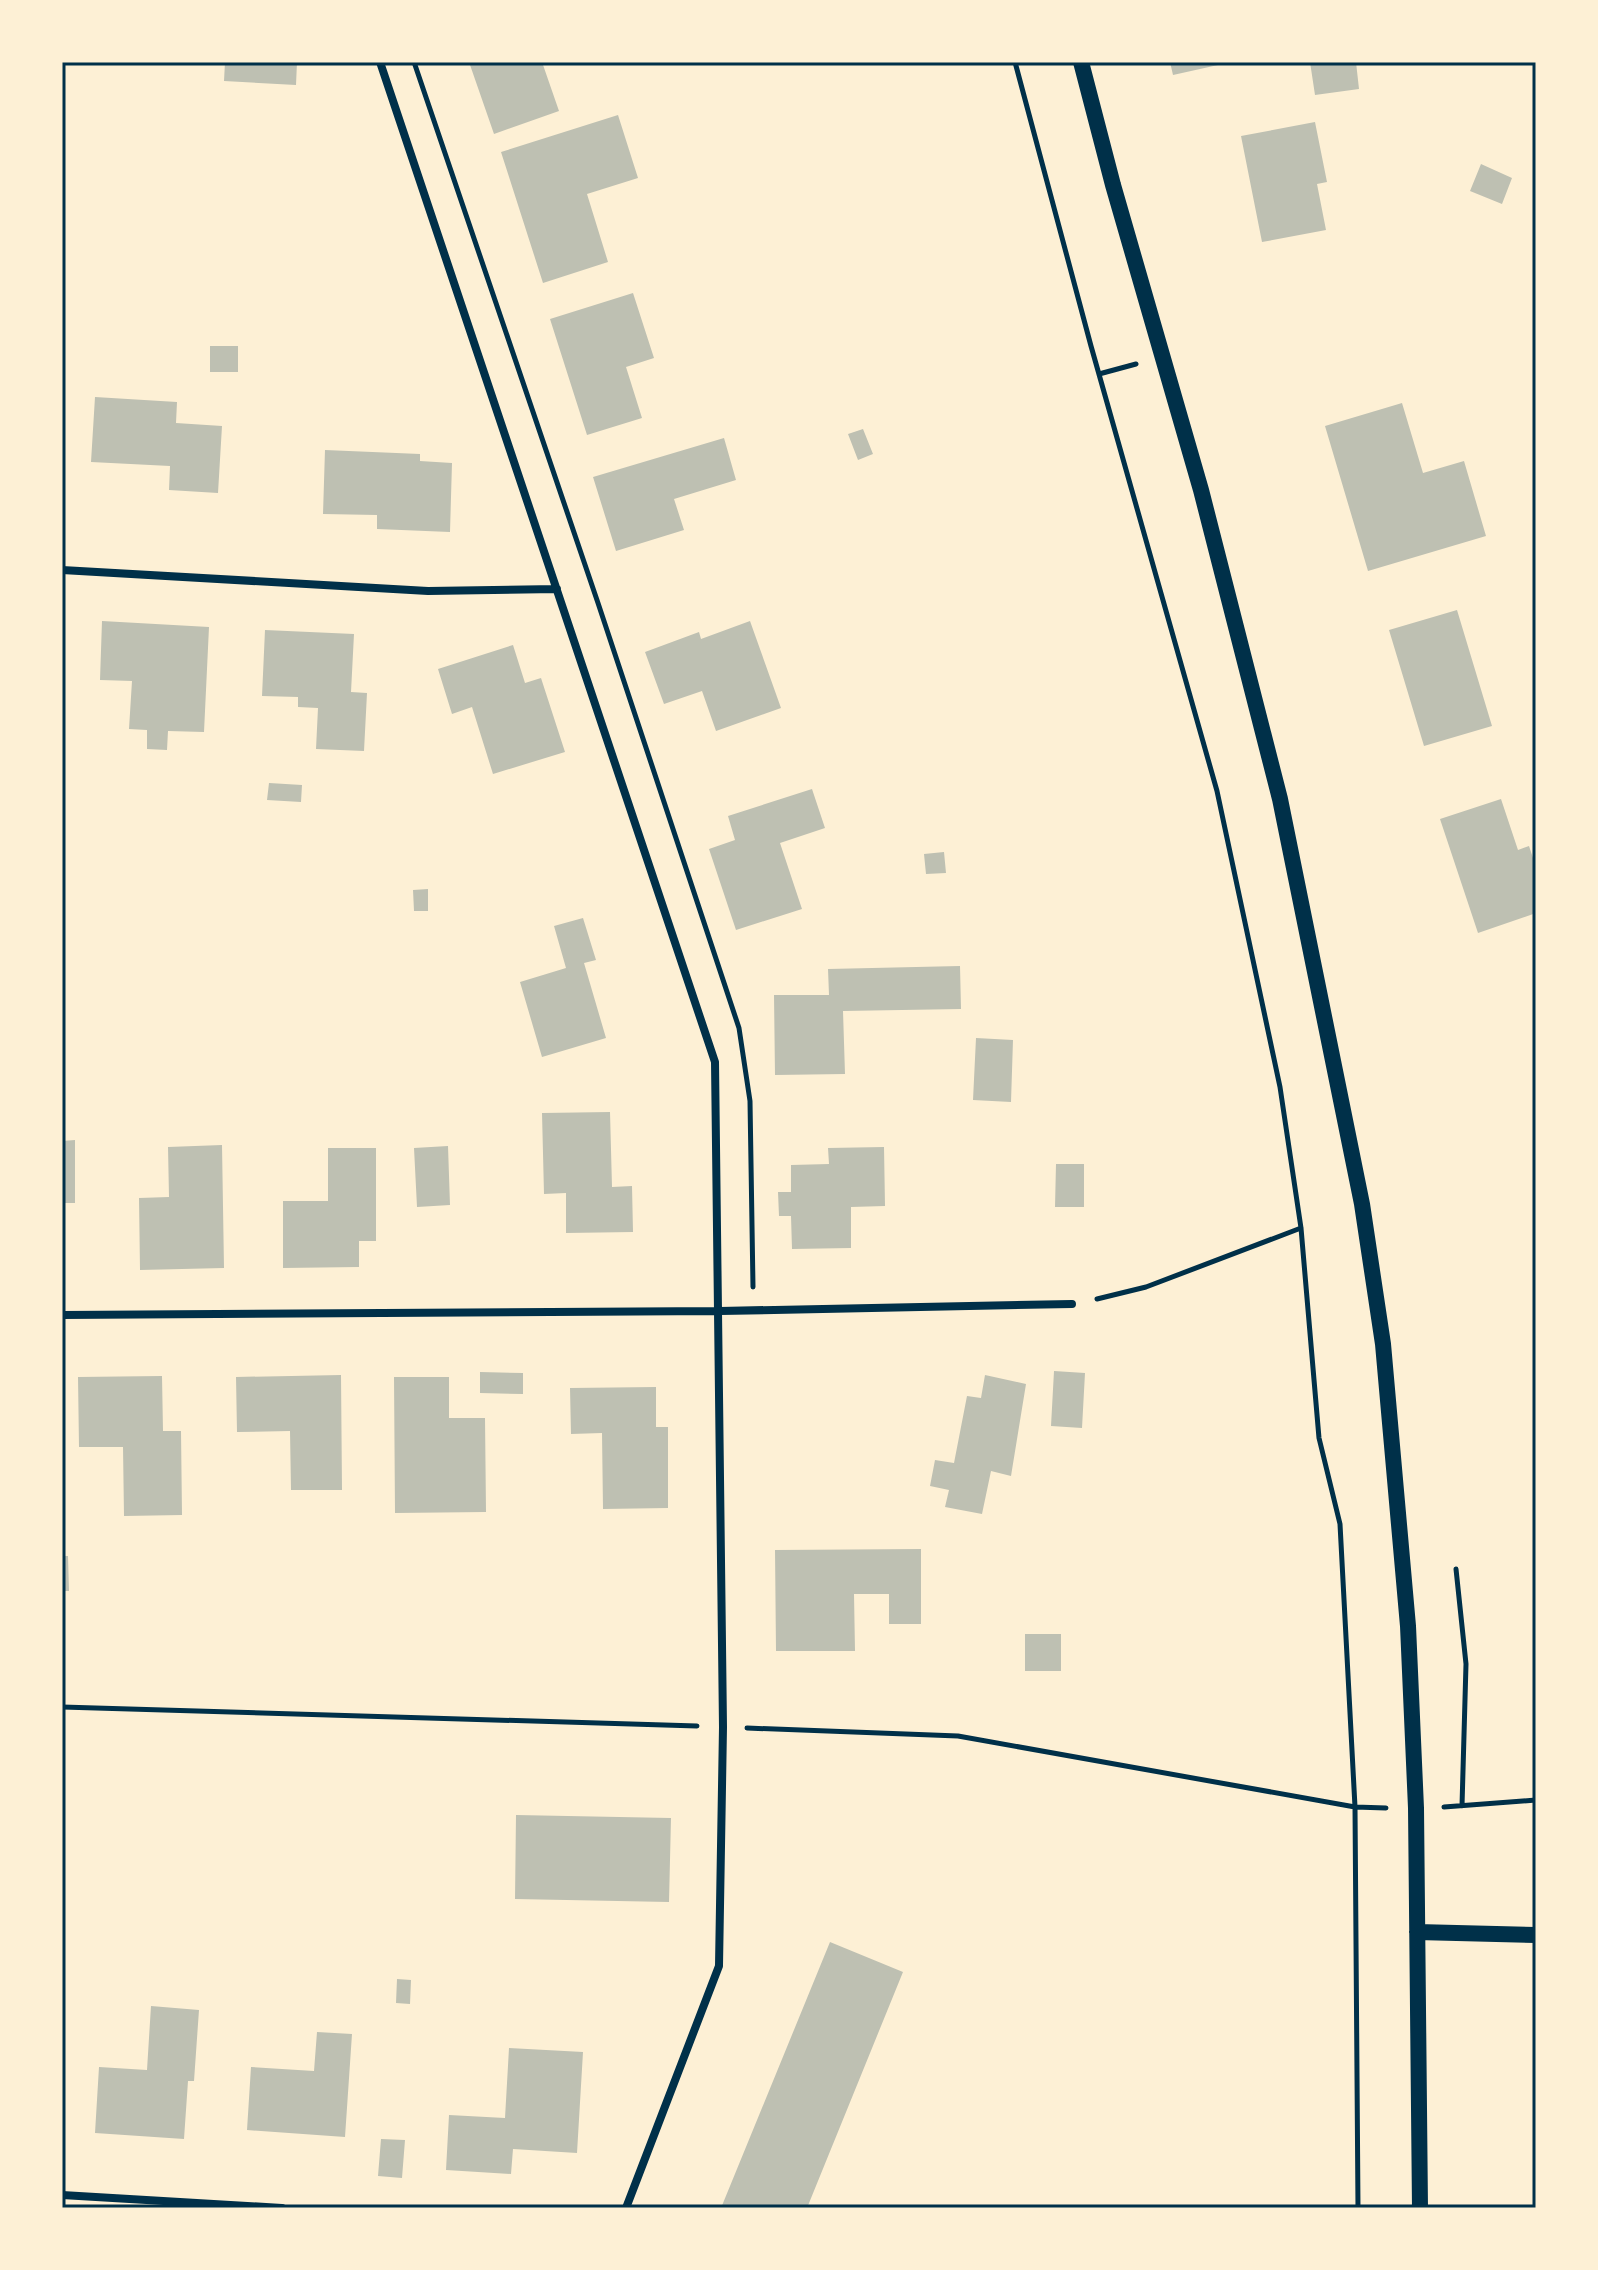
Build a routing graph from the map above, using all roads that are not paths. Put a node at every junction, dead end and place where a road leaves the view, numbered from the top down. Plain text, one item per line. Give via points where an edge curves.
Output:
1 (380, 62) edge
2 (1081, 62) edge
3 (62, 570) edge
4 (557, 589) junction
5 (1072, 1304) road end
6 (720, 1311) junction
7 (62, 1315) edge
8 (1417, 1932) junction
9 (1536, 1935) edge
10 (62, 2195) edge
11 (282, 2208) edge
12 (626, 2208) edge
13 (1420, 2208) edge

1 - 4 street
2 - 8 main road via 1201,490 1280,799 1362,1204 1386,1375 1408,1626
3 - 4 street via 428,591
4 - 6 street via 715,1062
5 - 6 street
6 - 7 street
6 - 12 street via 719,1966
8 - 9 main road
8 - 13 main road
10 - 11 street

